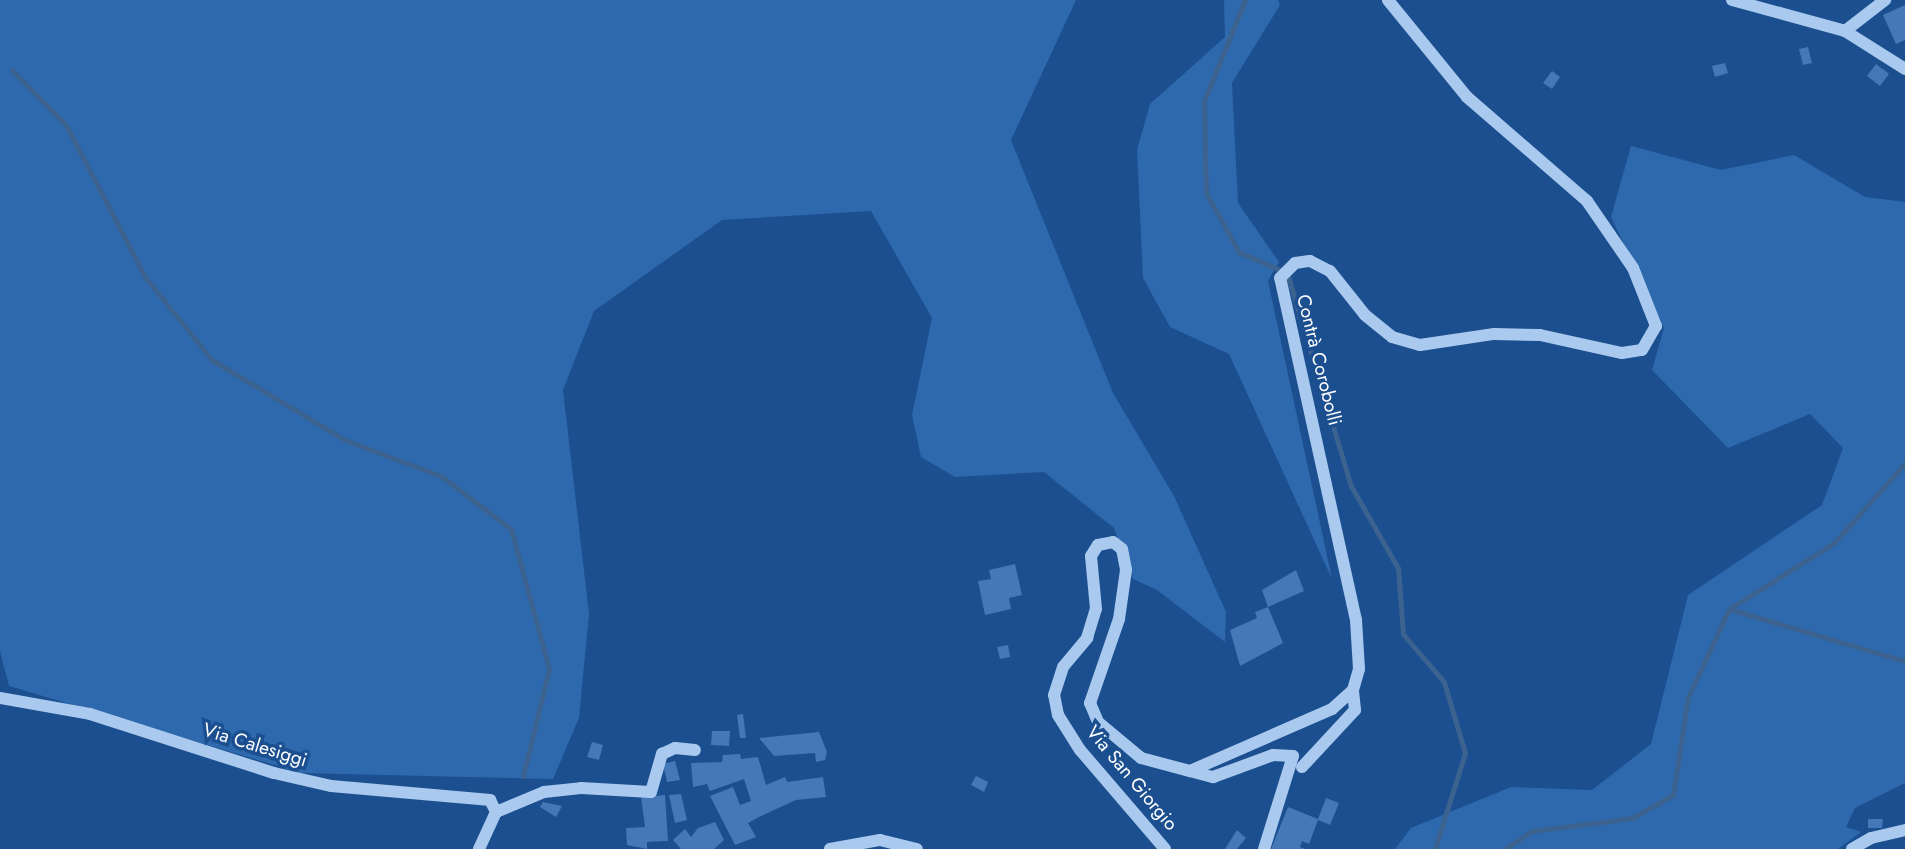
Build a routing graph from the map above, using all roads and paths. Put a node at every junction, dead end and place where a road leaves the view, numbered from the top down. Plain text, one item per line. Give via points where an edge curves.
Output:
1 (1388, 0) edge
2 (1732, 0) edge
3 (1885, 0) edge
4 (1844, 31) junction
5 (1905, 69) edge
6 (1353, 690) junction
7 (0, 698) edge
8 (695, 750) dead end
9 (1302, 767) dead end
10 (1190, 771) junction
11 (496, 813) junction
12 (1905, 830) edge
13 (479, 849) edge
14 (830, 849) edge
15 (917, 849) edge
16 (1165, 849) edge
17 (1264, 849) edge
18 (1852, 849) edge

1 - 6 street, Contrà Corobolli via 1467,97 1587,201 1633,268 1656,326 1642,350 1622,353 1540,335 1494,334 1420,345 1392,337 1374,323 1330,271 1310,261 1294,264 1280,278 1356,620 1359,669
2 - 4 street
3 - 4 street
4 - 5 street
6 - 9 street, Contrà Corobolli via 1355,710
6 - 10 street via 1332,709
7 - 11 street, Via Calesiggi via 90,714 301,780 490,800
8 - 11 street via 675,748 662,754 651,792 581,788 544,792
10 - 16 street, Via San Giorgio via 1141,758 1098,722 1090,703 1119,619 1126,569 1122,550 1113,542 1098,545 1091,556 1096,609 1087,638 1063,667 1054,695 1058,715 1080,750
10 - 17 street via 1213,777 1273,755 1293,756
11 - 13 street
12 - 18 street
14 - 15 street via 880,840

